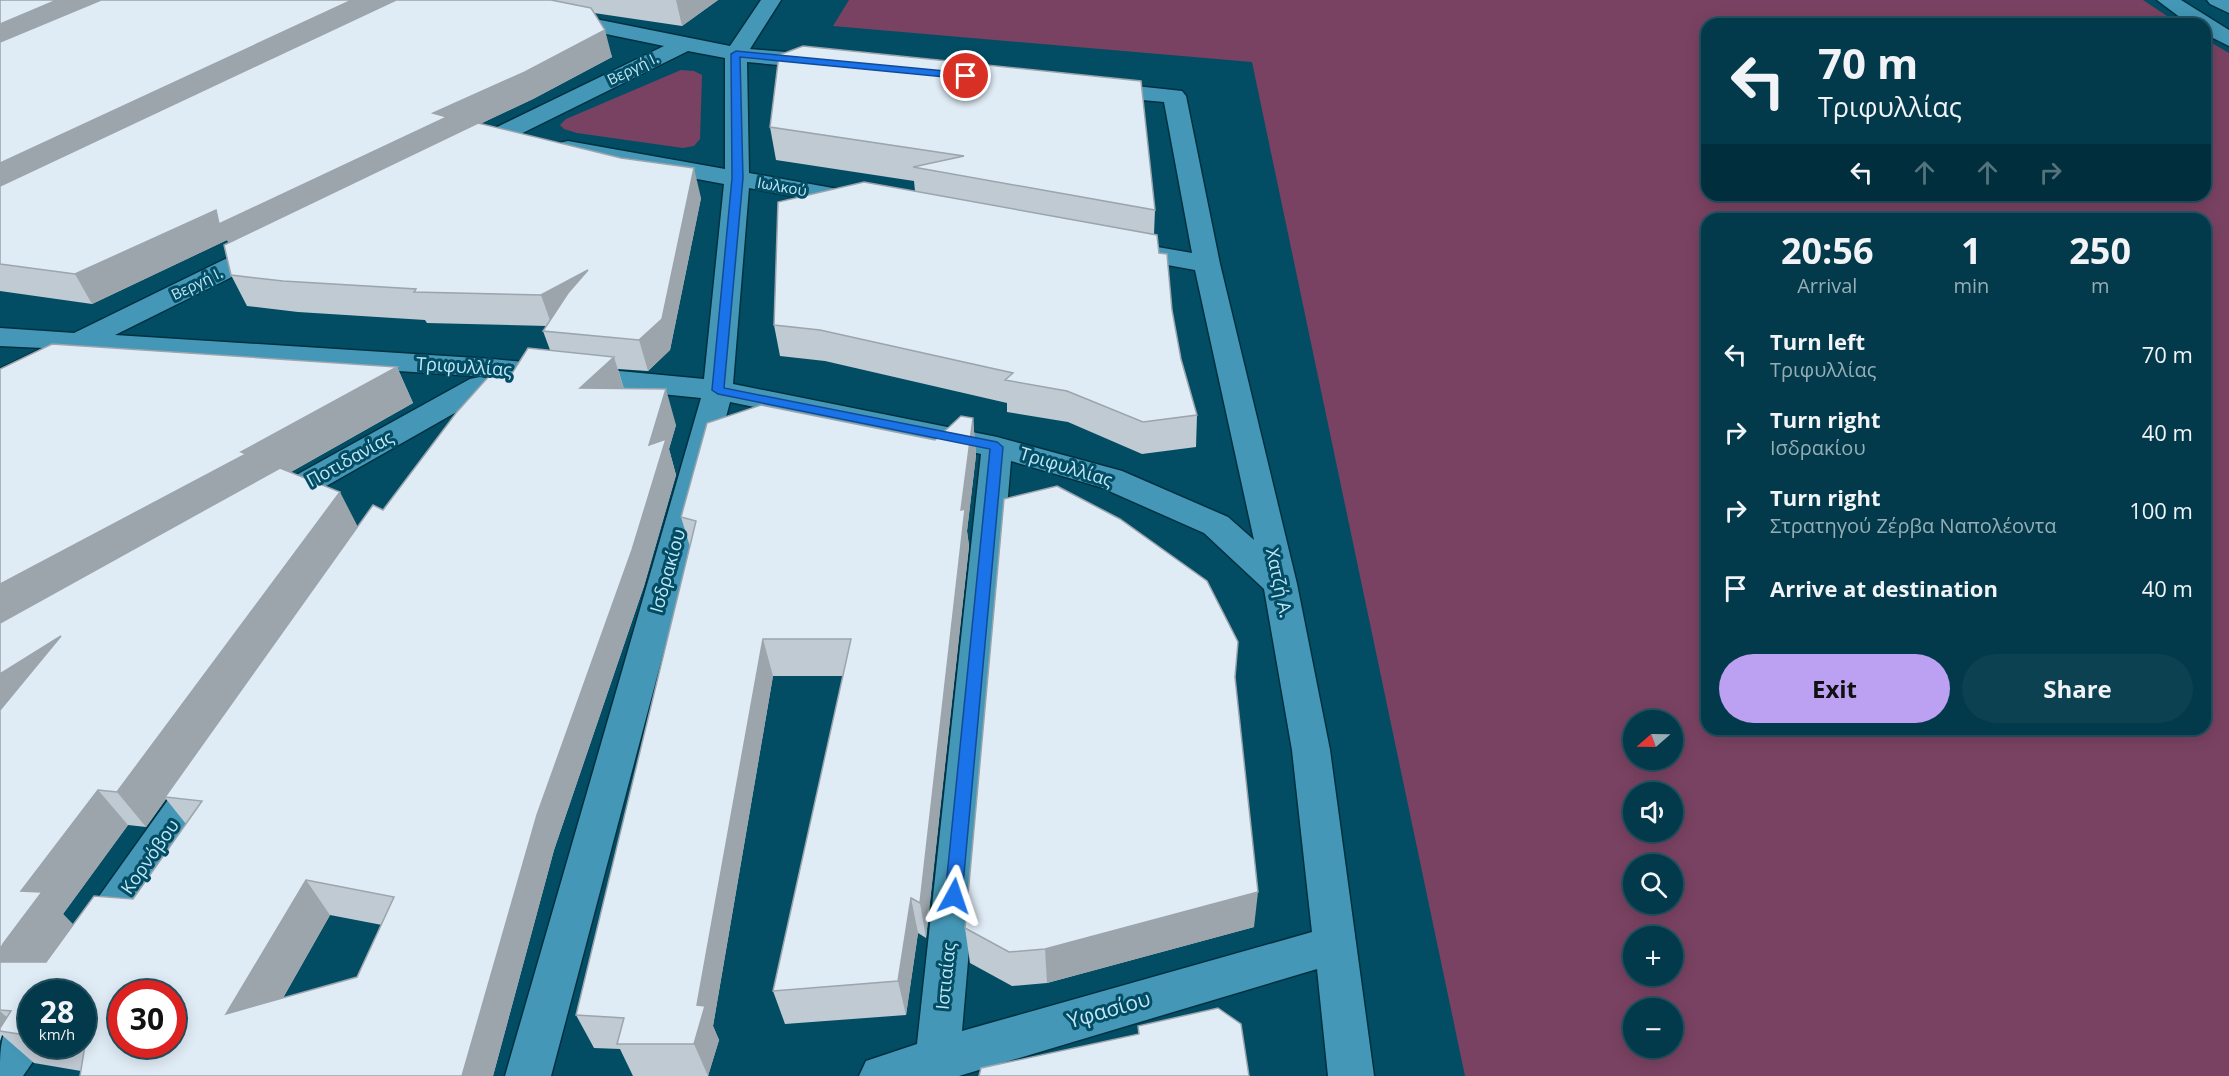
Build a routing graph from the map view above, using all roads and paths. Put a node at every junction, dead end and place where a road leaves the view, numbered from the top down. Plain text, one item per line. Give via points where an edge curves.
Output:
1 (470, 0) edge
2 (771, 0) edge
3 (2167, 0) edge
4 (2217, 0) edge
5 (2229, 8) edge
6 (2196, 18) edge
7 (2211, 28) edge
8 (2229, 39) edge
9 (685, 44) junction
10 (736, 54) junction
11 (842, 64) edge
12 (1079, 87) edge
13 (500, 135) junction
14 (447, 161) edge
15 (737, 178) junction
16 (878, 204) edge
17 (288, 239) edge
18 (1101, 245) edge
19 (1207, 264) junction
20 (0, 337) edge
21 (76, 344) junction
22 (486, 377) junction
23 (0, 381) edge
24 (718, 390) junction
25 (439, 444) edge
26 (997, 447) junction
27 (250, 515) edge
28 (1280, 584) junction
29 (219, 758) edge
30 (1336, 944) junction
31 (64, 980) edge
32 (18, 1046) edge
33 (937, 1068) edge
34 (0, 1071) edge
35 (528, 1076) edge
36 (882, 1076) edge
37 (1351, 1076) edge

1 - 9 street
2 - 10 street
3 - 6 street
4 - 5 street
7 - 8 street
9 - 10 street
9 - 13 street, Βεργή Ι.
10 - 11 street
10 - 15 street, Ισδρακίου
12 - 19 street, Χατζή Α. via 1174,96
13 - 14 street, Βεργή Ι.
13 - 15 street, Ιωλκού
15 - 16 street, Ιωλκού
15 - 24 street, Ισδρακίου
17 - 21 street, Βεργή Ι.
18 - 19 street
19 - 28 street, Χατζή Α.
20 - 21 street, Τριφυλλίας
21 - 22 street, Τριφυλλίας
21 - 23 street, Βεργή Ι.
22 - 24 street, Τριφυλλίας
22 - 25 street
22 - 27 street, Ποτιδανίας
24 - 26 street, Τριφυλλίας
24 - 35 street, Ισδρακίου
26 - 28 street, Τριφυλλίας via 1111,479 1216,525
26 - 33 street, Ιστιαίας
28 - 30 street, Χατζή Α. via 1311,750
29 - 31 street, Κορνόβου
30 - 33 street, Υφασίου
30 - 37 street, Χατζή Α.
32 - 34 street
33 - 36 street, Υφασίου

